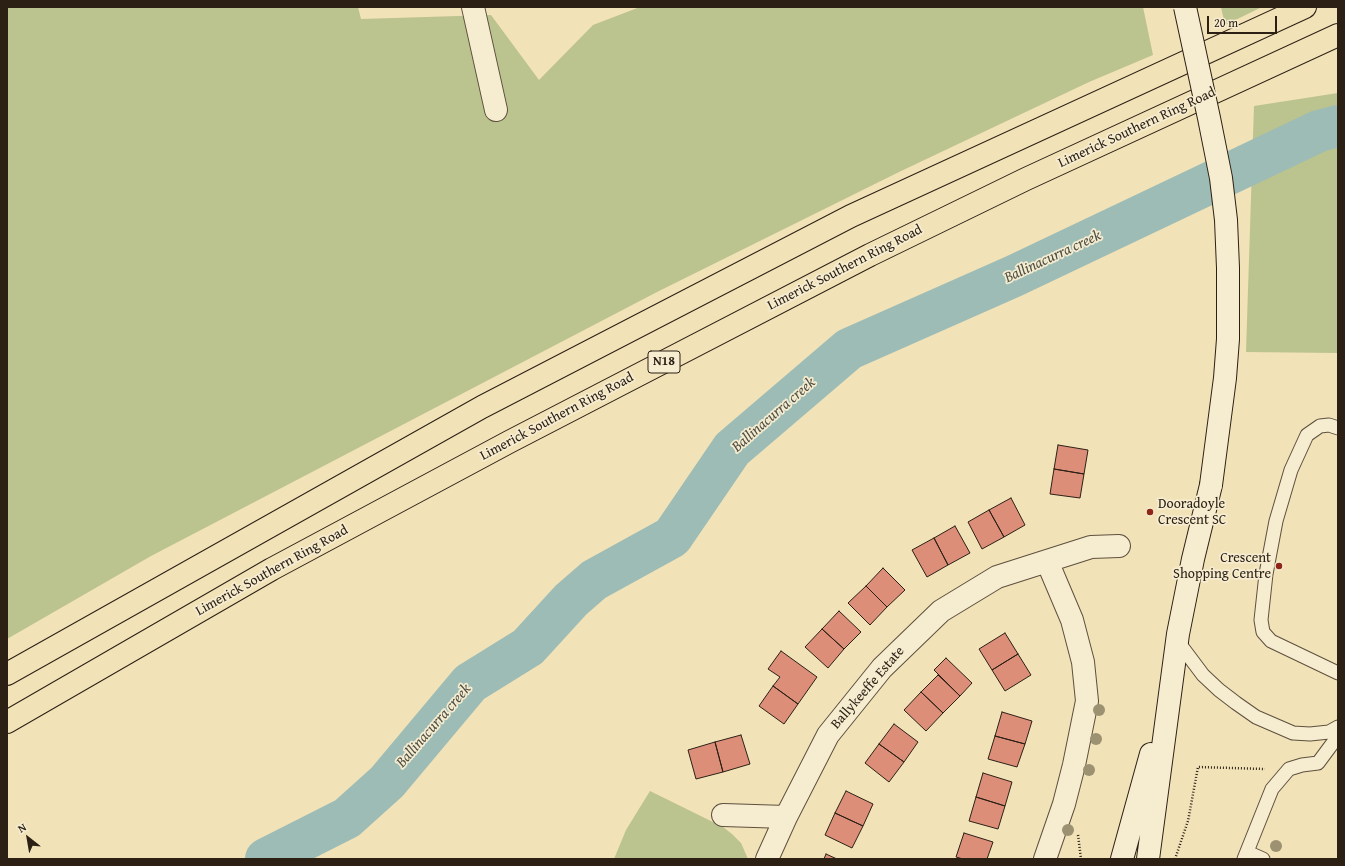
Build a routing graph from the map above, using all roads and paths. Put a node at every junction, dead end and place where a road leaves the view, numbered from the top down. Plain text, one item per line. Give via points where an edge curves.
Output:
1 (473, 7) edge
2 (1184, 7) edge
3 (1306, 7) edge
4 (1338, 35) edge
5 (496, 110) dead end
6 (1338, 428) edge
7 (1119, 546) dead end
8 (1046, 561) junction
9 (1178, 634) junction
10 (1338, 673) edge
11 (7, 674) edge
12 (1172, 680) junction
13 (7, 722) edge
14 (1338, 727) edge
15 (1338, 736) edge
16 (1289, 769) junction
17 (722, 815) dead end
18 (786, 817) junction
19 (1245, 856) edge
20 (767, 859) edge
21 (1045, 859) edge
22 (1122, 859) edge
23 (1148, 859) edge
24 (1175, 859) edge
25 (1263, 859) edge

1 - 5 main road
2 - 9 main road, bridge via 1209,118 1226,220 1228,339 1211,486
3 - 11 highway via 852,216 482,406
4 - 13 highway, Limerick Southern Ring Road / N18 via 862,258 516,438 272,569
6 - 10 lane via 1320,426 1308,435 1291,470 1276,521 1261,620 1263,632 1271,641
7 - 8 main road, Ballykeeffe Estate via 1091,546
8 - 18 main road, Ballykeeffe Estate via 997,577 942,611 882,668 828,735
8 - 21 main road via 1072,620 1083,662 1086,701 1070,781
9 - 12 main road
9 - 14 lane via 1182,647 1203,675 1256,717 1293,733 1329,732
12 - 22 main road
12 - 23 main road
15 - 16 lane via 1318,763
16 - 19 lane via 1272,789
16 - 24 path via 1198,767 1188,821
17 - 18 main road
18 - 20 main road, Ballykeeffe Estate
19 - 25 lane

